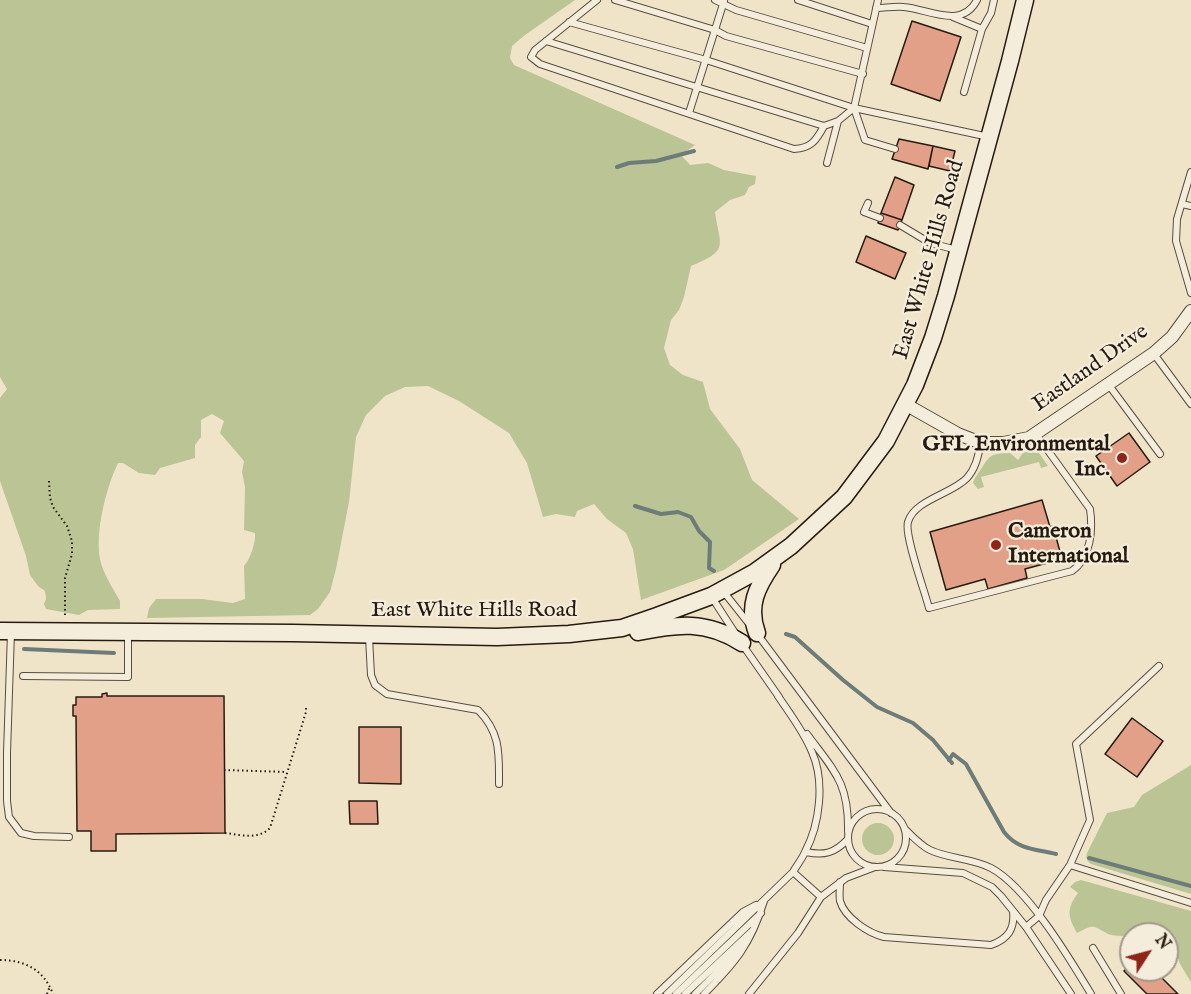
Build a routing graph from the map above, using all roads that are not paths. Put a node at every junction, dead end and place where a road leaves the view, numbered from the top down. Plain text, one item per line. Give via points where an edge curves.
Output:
1 (597, 0) edge
2 (615, 0) edge
3 (715, 0) edge
4 (798, 0) edge
5 (878, 0) edge
6 (977, 0) edge
7 (994, 0) edge
8 (1025, 0) edge
9 (724, 1) edge
10 (876, 8) junction
11 (953, 17) junction
12 (569, 22) junction
13 (872, 24) junction
14 (982, 29) junction
15 (715, 30) junction
16 (546, 40) junction
17 (867, 48) junction
18 (706, 60) junction
19 (863, 74) junction
20 (698, 86) junction
21 (964, 92) dead end
22 (854, 108) junction
23 (689, 114) junction
24 (838, 121) junction
25 (824, 126) junction
26 (989, 137) junction
27 (896, 149) dead end
28 (827, 162) dead end
29 (1191, 172) edge
30 (868, 203) dead end
31 (1182, 204) junction
32 (1191, 206) edge
33 (880, 218) dead end
34 (900, 225) dead end
35 (958, 251) junction
36 (1191, 293) edge
37 (1191, 311) edge
38 (1154, 353) junction
39 (1108, 384) junction
40 (906, 404) junction
41 (1191, 404) edge
42 (1036, 434) junction
43 (981, 443) junction
44 (1160, 454) dead end
45 (776, 558) junction
46 (716, 593) junction
47 (622, 627) junction
48 (5, 631) edge
49 (128, 632) junction
50 (757, 633) junction
51 (369, 635) junction
52 (742, 643) junction
53 (1159, 666) dead end
54 (23, 676) dead end
55 (778, 696) junction
56 (500, 784) dead end
57 (891, 813) junction
58 (904, 829) junction
59 (848, 832) junction
60 (69, 837) dead end
61 (848, 839) junction
62 (806, 852) junction
63 (1070, 865) junction
64 (874, 867) junction
65 (884, 867) junction
66 (793, 872) junction
67 (840, 882) junction
68 (821, 897) junction
69 (764, 900) junction
70 (1191, 903) edge
71 (1013, 910) junction
72 (760, 913) junction
73 (1039, 916) junction
74 (1026, 927) junction
75 (754, 929) junction
76 (1093, 948) dead end
77 (714, 961) junction
78 (657, 994) edge
79 (667, 994) edge
80 (676, 994) edge
81 (685, 994) edge
82 (694, 994) edge
83 (704, 994) edge
84 (749, 994) edge
85 (1071, 994) edge
86 (1091, 994) edge
87 (1121, 994) edge

1 - 12 lane
2 - 15 lane
3 - 9 lane
4 - 13 lane
5 - 10 lane
6 - 11 lane via 974,6
7 - 14 lane
8 - 26 main road, East White Hills Road
9 - 15 lane
9 - 17 lane via 736,10
10 - 11 lane via 905,7
10 - 13 lane
11 - 14 lane
12 - 16 lane
12 - 18 lane
13 - 17 lane
14 - 21 lane
15 - 18 lane
15 - 19 lane
16 - 20 lane
16 - 23 lane via 531,57 540,64
17 - 19 lane
18 - 20 lane
18 - 22 lane
19 - 22 lane
20 - 23 lane
20 - 25 lane
22 - 24 lane
22 - 26 lane
22 - 27 lane via 865,140
23 - 25 lane via 794,149 807,149
24 - 25 lane
24 - 28 lane
26 - 35 main road, East White Hills Road
29 - 31 lane
30 - 33 lane via 864,212
31 - 32 lane
31 - 36 lane via 1176,242
34 - 35 lane via 930,243
35 - 40 main road, East White Hills Road via 933,338
37 - 38 street, Eastland Drive
38 - 39 street, Eastland Drive
38 - 41 lane
39 - 42 street, Eastland Drive
39 - 44 lane
40 - 43 street, Eastland Drive
40 - 45 main road, East White Hills Road via 861,476
42 - 43 street, Eastland Drive via 1003,443
42 - 43 lane via 1090,509 1091,532 1081,565 1072,571 929,608 908,522 913,512 967,477
45 - 46 main road, East White Hills Road
45 - 50 main road via 755,593 752,612
46 - 47 main road, East White Hills Road
46 - 50 lane
46 - 52 lane
47 - 51 main road, East White Hills Road via 544,636
47 - 52 main road via 637,632 691,624 714,629
48 - 49 main road, East White Hills Road
48 - 60 lane via 9,817 21,833
49 - 51 main road, East White Hills Road
49 - 54 lane via 128,677
50 - 57 lane
51 - 56 lane via 371,675 381,690 465,707 487,719 496,735
52 - 55 lane
53 - 63 lane via 1076,744 1090,820
55 - 59 lane via 839,778 847,800
55 - 62 lane via 813,752 819,775 817,814
57 - 58 lane
57 - 59 lane via 867,811 858,816
58 - 65 lane via 904,848 899,857
58 - 73 lane via 929,849 992,869 1017,888
59 - 61 lane
61 - 62 lane via 827,854
61 - 64 lane via 854,855
62 - 66 lane
63 - 70 lane
63 - 73 lane
64 - 65 lane
64 - 67 lane
65 - 71 lane via 963,873 992,887
66 - 68 lane
66 - 69 lane
67 - 68 lane
67 - 71 lane via 839,898 844,910 873,934 884,937 991,945 1009,935
68 - 84 lane
69 - 72 lane
69 - 77 lane
71 - 74 lane
72 - 75 lane
72 - 77 lane
73 - 74 lane
73 - 86 lane
74 - 85 lane
75 - 77 lane
75 - 77 lane via 748,941
76 - 87 lane
77 - 78 lane
77 - 79 lane
77 - 80 lane
77 - 81 lane
77 - 82 lane
77 - 83 lane

